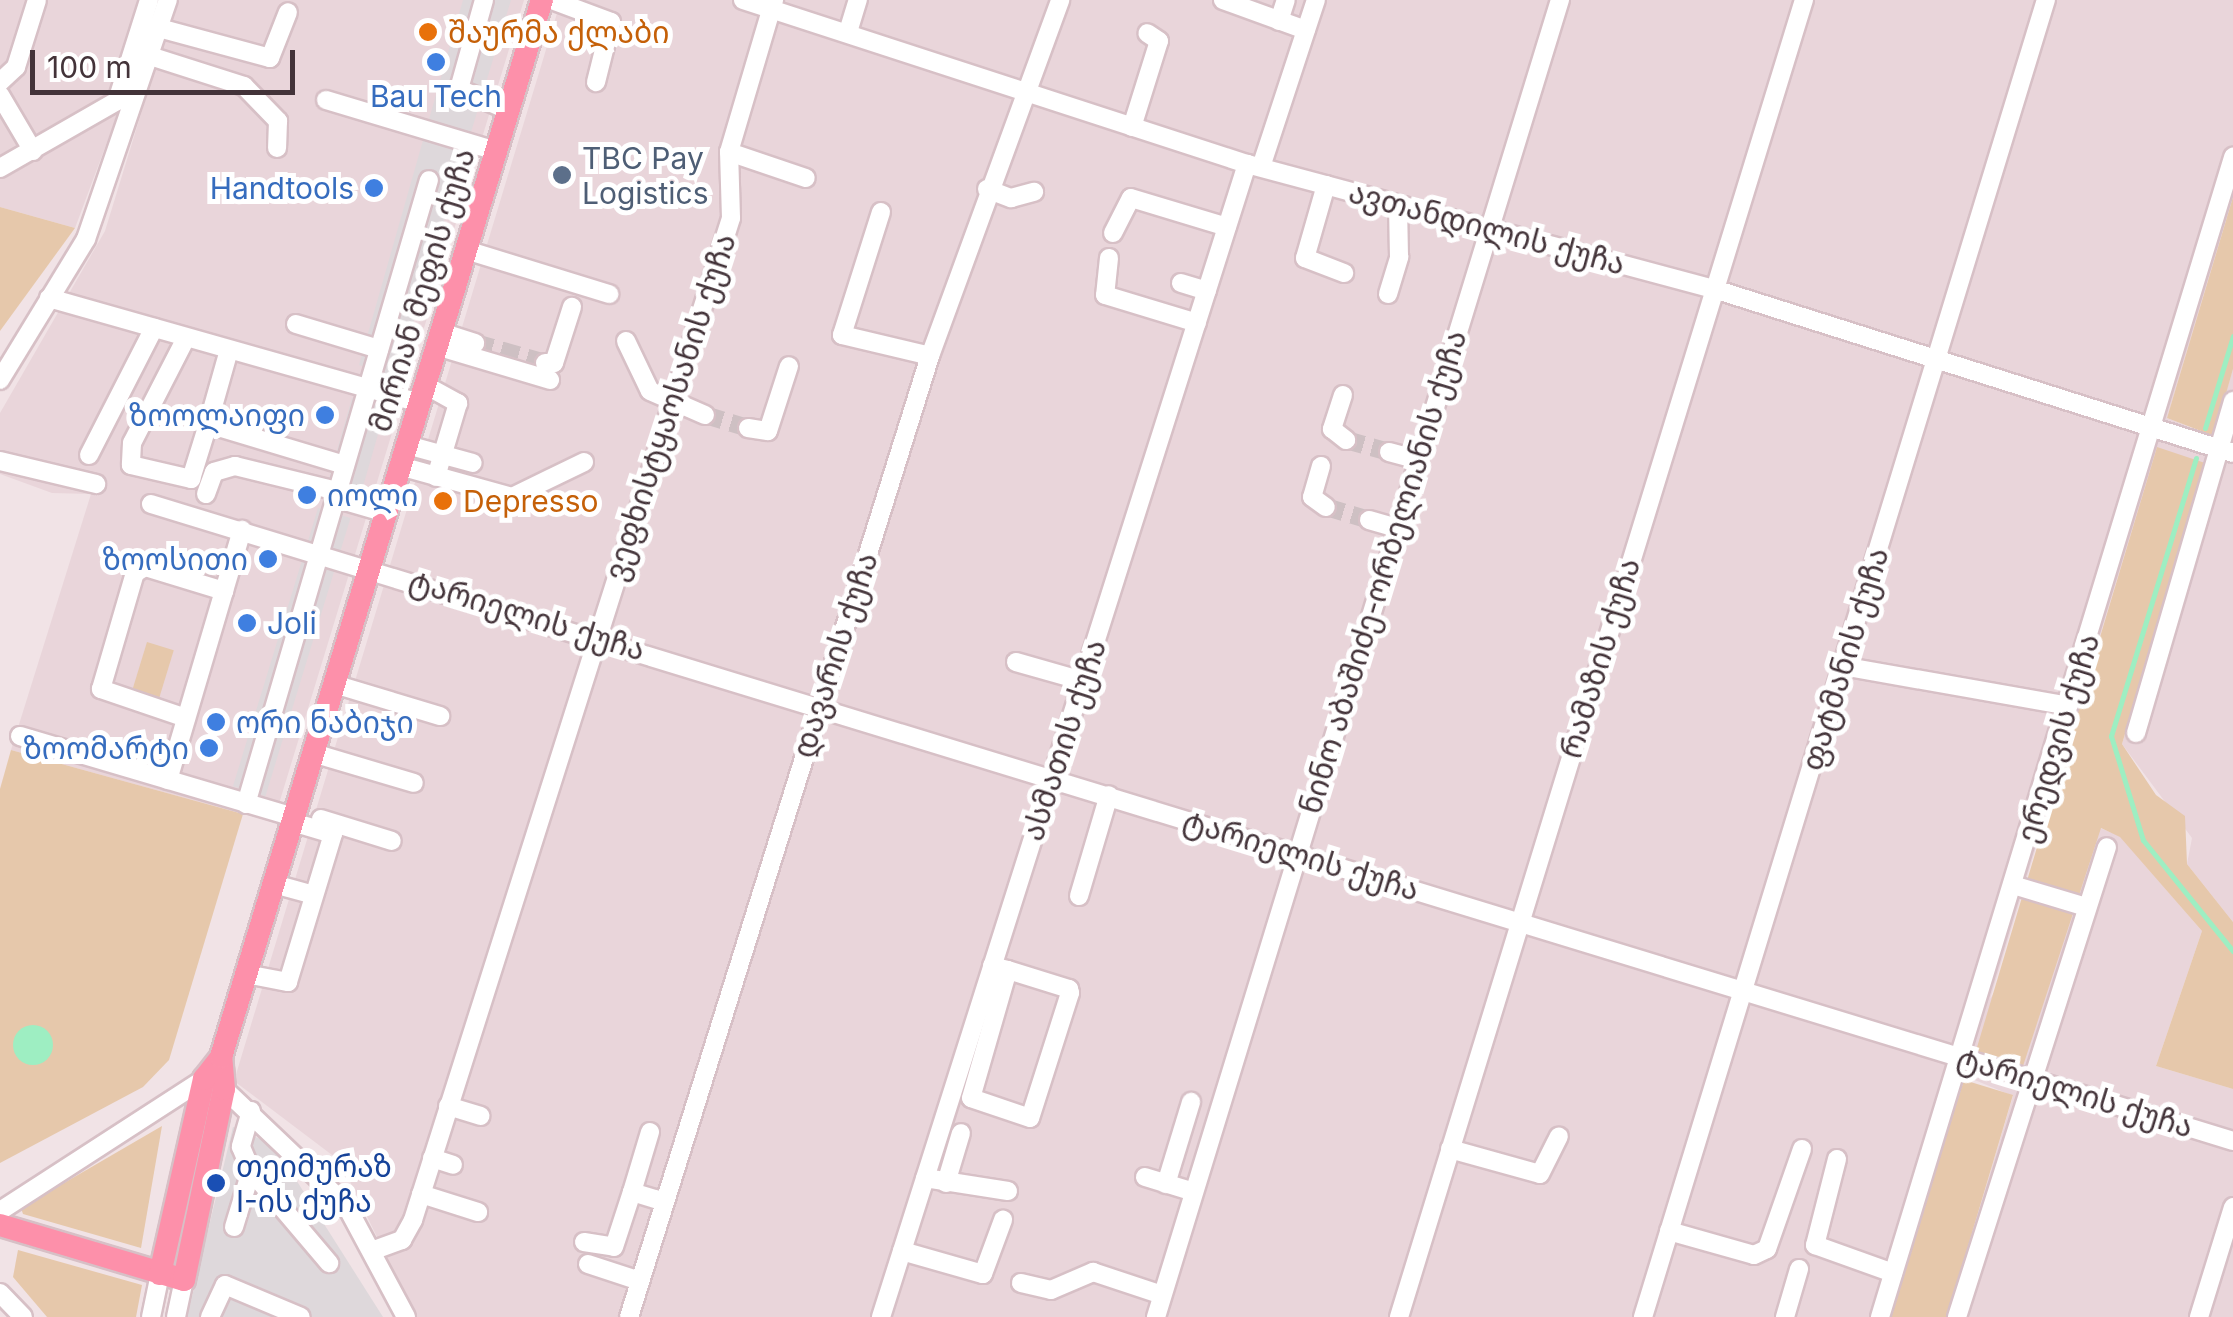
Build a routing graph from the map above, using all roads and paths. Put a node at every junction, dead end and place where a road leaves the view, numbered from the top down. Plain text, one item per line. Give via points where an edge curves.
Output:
1 (37, 0) edge
2 (148, 0) edge
3 (168, 0) edge
4 (484, 0) edge
5 (542, 0) edge
6 (552, 0) edge
7 (743, 0) edge
8 (858, 0) edge
9 (1223, 0) edge
10 (1286, 0) edge
11 (1316, 0) edge
12 (1560, 0) edge
13 (1804, 0) edge
14 (2046, 0) edge
15 (1056, 1) edge
16 (774, 5) edge
17 (288, 12) dead end
18 (1280, 21) junction
19 (158, 28) junction
20 (1306, 30) junction
21 (848, 32) junction
22 (1147, 34) dead end
23 (150, 56) junction
24 (0, 82) edge
25 (596, 82) dead end
26 (1023, 92) junction
27 (0, 95) edge
28 (326, 100) dead end
29 (508, 110) junction
30 (1132, 126) junction
31 (276, 148) dead end
32 (33, 151) junction
33 (496, 151) junction
34 (729, 152) junction
35 (2233, 157) edge
36 (1254, 165) junction
37 (0, 168) edge
38 (806, 171) dead end
39 (430, 180) dead end
40 (1326, 185) junction
41 (987, 189) junction
42 (1034, 192) dead end
43 (1398, 204) junction
44 (881, 212) dead end
45 (1227, 227) junction
46 (1489, 229) junction
47 (1113, 233) dead end
48 (466, 250) junction
49 (1109, 258) dead end
50 (1344, 274) dead end
51 (1181, 283) dead end
52 (1714, 289) junction
53 (1207, 291) junction
54 (609, 294) dead end
55 (1388, 294) dead end
56 (49, 298) junction
57 (572, 307) dead end
58 (1197, 322) junction
59 (296, 324) dead end
60 (154, 328) junction
61 (186, 338) junction
62 (439, 339) junction
63 (626, 341) dead end
64 (476, 342) tunnel mouth
65 (379, 349) junction
66 (229, 350) junction
67 (930, 356) junction
68 (1936, 361) junction
69 (789, 366) dead end
70 (0, 380) edge
71 (366, 390) junction
72 (422, 394) junction
73 (1343, 395) dead end
74 (2233, 401) edge
75 (666, 404) junction
76 (705, 415) tunnel mouth
77 (208, 424) junction
78 (2154, 427) junction
79 (748, 428) dead end
80 (1346, 440) dead end
81 (2226, 451) edge
82 (1389, 452) tunnel mouth
83 (442, 455) junction
84 (89, 456) dead end
85 (403, 456) junction
86 (0, 460) edge
87 (1418, 460) junction
88 (584, 462) dead end
89 (473, 463) dead end
90 (345, 465) junction
91 (1321, 466) dead end
92 (436, 477) junction
93 (96, 484) dead end
94 (206, 494) dead end
95 (336, 494) junction
96 (150, 504) dead end
97 (1326, 507) dead end
98 (386, 513) junction
99 (1369, 520) tunnel mouth
100 (1397, 528) junction
101 (242, 530) junction
102 (319, 553) junction
103 (370, 566) junction
104 (224, 591) junction
105 (596, 636) junction
106 (1016, 662) dead end
107 (1842, 666) junction
108 (1083, 681) junction
109 (334, 684) junction
110 (818, 705) junction
111 (2068, 706) junction
112 (440, 716) dead end
113 (186, 718) junction
114 (2136, 734) dead end
115 (20, 736) dead end
116 (313, 753) junction
117 (1052, 776) junction
118 (168, 780) junction
119 (414, 783) dead end
120 (1110, 795) junction
121 (246, 804) junction
122 (294, 817) junction
123 (333, 834) junction
124 (355, 840) dead end
125 (392, 841) dead end
126 (2107, 847) dead end
127 (1296, 857) junction
128 (274, 884) junction
129 (2012, 885) junction
130 (314, 895) junction
131 (1078, 896) dead end
132 (2086, 907) junction
133 (1519, 920) junction
134 (1000, 968) junction
135 (246, 974) junction
136 (1742, 993) junction
137 (1959, 1056) junction
138 (2029, 1078) junction
139 (214, 1084) junction
140 (1191, 1102) dead end
141 (448, 1106) junction
142 (250, 1112) junction
143 (480, 1116) dead end
144 (650, 1132) dead end
145 (961, 1133) dead end
146 (1559, 1136) dead end
147 (2233, 1141) edge
148 (1450, 1149) junction
149 (1802, 1149) dead end
150 (432, 1158) junction
151 (1838, 1158) dead end
152 (453, 1165) dead end
153 (251, 1172) junction
154 (1145, 1177) dead end
155 (925, 1178) junction
156 (946, 1183) junction
157 (1166, 1184) junction
158 (1008, 1191) dead end
159 (632, 1192) junction
160 (1194, 1192) junction
161 (421, 1194) junction
162 (664, 1202) junction
163 (2233, 1207) edge
164 (0, 1212) edge
165 (478, 1212) dead end
166 (1003, 1220) dead end
167 (0, 1226) edge
168 (234, 1227) dead end
169 (1669, 1231) junction
170 (584, 1242) dead end
171 (376, 1249) junction
172 (902, 1251) junction
173 (328, 1263) dead end
174 (588, 1264) dead end
175 (1799, 1269) dead end
176 (160, 1274) junction
177 (1894, 1274) junction
178 (184, 1280) junction
179 (640, 1281) junction
180 (1021, 1283) dead end
181 (0, 1293) edge
182 (1162, 1295) junction
183 (23, 1317) edge
184 (151, 1317) edge
185 (176, 1317) edge
186 (210, 1317) edge
187 (302, 1317) edge
188 (406, 1317) edge
189 (629, 1317) edge
190 (881, 1317) edge
191 (1156, 1317) edge
192 (1399, 1317) edge
193 (1643, 1317) edge
194 (1784, 1317) edge
195 (1880, 1317) edge
196 (1957, 1317) edge
197 (2199, 1317) edge

1 - 24 street via 16,67
2 - 32 street via 117,101
3 - 19 street
4 - 29 street via 459,89
5 - 29 main road, მირიან მეფის ქუჩა
6 - 25 street via 610,22
7 - 16 street, ავთანდილის ქუჩა
8 - 21 street
9 - 18 street
10 - 18 street
11 - 20 street, ასმათის ქუჩა
12 - 46 street, ნინო აბაშიძე-ორბელიანის ქუჩა
13 - 52 street, რამაზის ქუჩა
14 - 68 street, ფატმანის ქუჩა
15 - 26 street, დავარის ქუჩა
16 - 21 street, ავთანდილის ქუჩა
16 - 34 street, ვეფხისტყაოსანის ქუჩა
17 - 19 street via 270,58
18 - 20 street
19 - 23 street
20 - 36 street, ასმათის ქუჩა
21 - 26 street, ავთანდილის ქუჩა
22 - 30 street via 1158,41
23 - 31 street via 244,86 278,121
23 - 56 street via 86,238
26 - 30 street, ავთანდილის ქუჩა
26 - 41 street, დავარის ქუჩა
27 - 32 street
28 - 33 street
29 - 33 main road, მირიან მეფის ქუჩა
30 - 36 street, ავთანდილის ქუჩა
32 - 37 street
33 - 48 main road, მირიან მეფის ქუჩა
34 - 38 street
34 - 75 street, ვეფხისტყაოსანის ქუჩა via 731,218
35 - 78 street, ერედვის ქუჩა
36 - 40 street, ავთანდილის ქუჩა
36 - 45 street, ასმათის ქუჩა
39 - 65 street
40 - 43 street, ავთანდილის ქუჩა
40 - 50 street via 1305,258
41 - 42 street
41 - 67 street, დავარის ქუჩა
43 - 46 street, ავთანდილის ქუჩა
43 - 55 street via 1400,257
44 - 67 street via 842,335
45 - 47 street via 1131,198
45 - 53 street, ასმათის ქუჩა
46 - 52 street, ავთანდილის ქუჩა
46 - 87 street, ნინო აბაშიძე-ორბელიანის ქუჩა
48 - 54 street
48 - 62 main road, მირიან მეფის ქუჩა
49 - 58 street via 1105,295
51 - 53 street
52 - 68 street, ავთანდილის ქუჩა
52 - 133 street, რამაზის ქუჩა
53 - 58 street, ასმათის ქუჩა
56 - 60 street
56 - 70 street
57 - 62 street via 548,372
58 - 108 street, ასმათის ქუჩა
59 - 65 street
60 - 61 street
60 - 84 street
61 - 66 street
61 - 77 street via 132,443 131,465 187,481
62 - 64 street
62 - 72 main road, მირიან მეფის ქუჩა
63 - 75 street via 650,391
65 - 71 street
66 - 71 street
66 - 77 street
67 - 110 street, დავარის ქუჩა
68 - 78 street, ავთანდილის ქუჩა
68 - 107 street, ფატმანის ქუჩა
69 - 79 street via 768,431
71 - 72 street
71 - 90 street
72 - 83 street via 458,404
72 - 85 main road, მირიან მეფის ქუჩა
73 - 80 street via 1332,429
74 - 81 street
75 - 76 street
75 - 105 street, ვეფხისტყაოსანის ქუჩა
77 - 90 street
78 - 81 street, ავთანდილის ქუჩა
78 - 111 street, ერედვის ქუჩა
81 - 114 street
82 - 87 street
83 - 85 street
83 - 89 street
83 - 92 street
85 - 92 street
85 - 98 main road, მირიან მეფის ქუჩა
86 - 93 street
87 - 100 street, ნინო აბაშიძე-ორბელიანის ქუჩა
88 - 92 street via 512,497
90 - 95 street
91 - 97 street via 1312,497
94 - 95 street via 214,472 235,466
95 - 98 street
95 - 102 street
96 - 101 street, ტარიელის ქუჩა
98 - 103 main road, მირიან მეფის ქუჩა
99 - 100 street
100 - 127 street, ნინო აბაშიძე-ორბელიანის ქუჩა
101 - 102 street, ტარიელის ქუჩა
101 - 104 street
102 - 103 street, ტარიელის ქუჩა
102 - 121 street
103 - 105 street, ტარიელის ქუჩა
103 - 109 main road, მირიან მეფის ქუჩა
104 - 113 street
104 - 113 street via 141,567 124,610 103,692
105 - 110 street, ტარიელის ქუჩა
105 - 141 street, ვეფხისტყაოსანის ქუჩა
106 - 108 street
107 - 111 street
107 - 136 street, ფატმანის ქუჩა
108 - 117 street, ასმათის ქუჩა
109 - 112 street
109 - 116 main road, მირიან მეფის ქუჩა
110 - 117 street, ტარიელის ქუჩა
110 - 162 street, დავარის ქუჩა
111 - 129 street, ერედვის ქუჩა
113 - 118 street
115 - 118 street
116 - 119 street
116 - 122 main road, მირიან მეფის ქუჩა
117 - 120 street, ტარიელის ქუჩა
117 - 134 street, ასმათის ქუჩა
118 - 121 street
120 - 127 street, ტარიელის ქუჩა
120 - 131 street
121 - 122 street
122 - 123 street
122 - 125 street
122 - 128 main road, მირიან მეფის ქუჩა
123 - 124 street
123 - 130 street
126 - 132 street
127 - 133 street, ტარიელის ქუჩა
127 - 160 street, ნინო აბაშიძე-ორბელიანის ქუჩა
128 - 130 street
128 - 135 main road, მირიან მეფის ქუჩა
129 - 132 street
129 - 137 street, ერედვის ქუჩა
130 - 135 street via 288,982
132 - 138 street
133 - 136 street, ტარიელის ქუჩა
133 - 148 street, რამაზის ქუჩა
134 - 134 street via 971,1098 1030,1118 1070,993
134 - 155 street, ასმათის ქუჩა
135 - 139 main road, მირიან მეფის ქუჩა
136 - 137 street, ტარიელის ქუჩა
136 - 169 street, ფატმანის ქუჩა
137 - 138 street, ტარიელის ქუჩა
137 - 177 street, ერედვის ქუჩა
138 - 147 street, ტარიელის ქუჩა
138 - 196 street
139 - 142 street
139 - 164 street
139 - 176 main road, მირიან მეფის ქუჩა
139 - 178 main road, მირიან მეფის ქუჩა
140 - 157 street
141 - 143 street
141 - 150 street, ვეფხისტყაოსანის ქუჩა
142 - 153 street via 241,1147
142 - 171 street via 313,1166
144 - 159 street
145 - 156 street
146 - 148 street via 1540,1174
148 - 192 street, რამაზის ქუჩა
149 - 169 street via 1767,1249 1754,1255
150 - 152 street
150 - 161 street, ვეფხისტყაოსანის ქუჩა
151 - 177 street via 1816,1246
153 - 168 street
153 - 173 street
154 - 157 street
155 - 156 street
155 - 172 street, ასმათის ქუჩა
156 - 158 street via 961,1178
157 - 160 street
159 - 162 street
159 - 170 street via 614,1247
160 - 182 street, ნინო აბაშიძე-ორბელიანის ქუჩა
161 - 165 street
161 - 171 street, ვეფხისტყაოსანის ქუჩა via 402,1240
162 - 179 street, დავარის ქუჩა
163 - 197 street
166 - 172 street via 983,1274
167 - 176 main road
169 - 193 street, ფატმანის ქუჩა
171 - 188 street
172 - 190 street, ასმათის ქუჩა
174 - 179 street
175 - 194 street
176 - 178 main road
176 - 184 street, მირიან მეფის ქუჩა
177 - 195 street, ერედვის ქუჩა
178 - 185 street, მირიან მეფის ქუჩა
179 - 189 street, დავარის ქუჩა
180 - 182 street via 1051,1290 1093,1272
181 - 183 street
182 - 191 street, ნინო აბაშიძე-ორბელიანის ქუჩა
186 - 187 street via 226,1285

